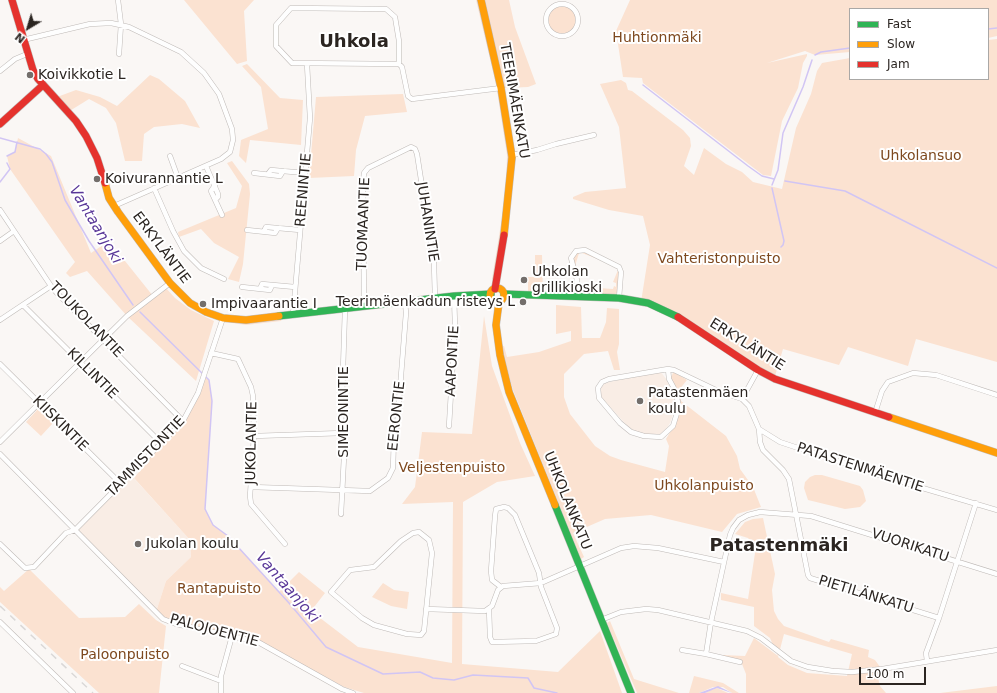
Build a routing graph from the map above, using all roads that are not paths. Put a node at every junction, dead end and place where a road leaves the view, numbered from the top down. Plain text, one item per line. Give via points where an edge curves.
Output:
1 (12, 0) edge
2 (118, 0) edge
3 (481, 0) edge
4 (563, 2) edge
5 (121, 24) junction
6 (23, 40) junction
7 (27, 54) junction
8 (119, 54) dead end
9 (307, 64) junction
10 (399, 64) junction
11 (0, 71) edge
12 (43, 85) junction
13 (501, 88) junction
14 (0, 124) edge
15 (594, 135) dead end
16 (413, 148) joint
17 (512, 155) junction
18 (170, 156) dead end
19 (206, 166) junction
20 (254, 173) dead end
21 (305, 173) junction
22 (178, 178) junction
23 (154, 188) junction
24 (114, 206) junction
25 (0, 210) edge
26 (222, 215) dead end
27 (247, 230) dead end
28 (300, 230) junction
29 (14, 231) junction
30 (0, 240) edge
31 (224, 280) dead end
32 (170, 283) junction
33 (51, 286) junction
34 (295, 287) junction
35 (242, 288) dead end
36 (497, 295) junction
37 (454, 296) junction
38 (578, 296) junction
39 (435, 298) junction
40 (619, 298) junction
41 (405, 302) junction
42 (23, 305) junction
43 (364, 307) junction
44 (345, 309) junction
45 (293, 315) junction
46 (223, 318) junction
47 (0, 320) edge
48 (104, 339) junction
49 (211, 353) junction
50 (80, 362) junction
51 (0, 364) edge
52 (668, 369) junction
53 (758, 370) junction
54 (997, 395) edge
55 (742, 399) junction
56 (39, 403) junction
57 (876, 413) junction
58 (183, 421) junction
59 (449, 426) dead end
60 (759, 429) junction
61 (343, 433) junction
62 (254, 436) junction
63 (0, 442) edge
64 (161, 443) junction
65 (997, 453) edge
66 (0, 454) edge
67 (121, 484) junction
68 (251, 487) junction
69 (342, 490) junction
70 (976, 503) junction
71 (997, 510) edge
72 (341, 514) dead end
73 (795, 514) junction
74 (75, 530) junction
75 (0, 544) edge
76 (285, 544) dead end
77 (957, 561) junction
78 (724, 562) junction
79 (579, 566) junction
80 (997, 574) edge
81 (541, 583) junction
82 (501, 587) junction
83 (426, 609) junction
84 (489, 609) junction
85 (940, 618) junction
86 (602, 620) junction
87 (0, 622) edge
88 (711, 622) junction
89 (232, 636) junction
90 (682, 650) dead end
91 (997, 650) edge
92 (706, 654) junction
93 (927, 661) junction
94 (740, 662) dead end
95 (182, 666) dead end
96 (221, 681) junction
97 (73, 693) edge
98 (221, 693) edge
99 (353, 693) edge
100 (631, 693) edge

1 - 6 street, ERKYLÄNTIE
2 - 5 street
3 - 13 street, TEERIMÄENKATU
4 - 4 street via 574,10 578,20 574,32 562,36 552,33 547,18 551,10
5 - 6 street via 90,24
5 - 8 street
5 - 19 street via 139,30 181,52 204,73 219,94 232,128 232,147 222,160
6 - 7 street, ERKYLÄNTIE
7 - 11 street via 14,59
7 - 12 street, ERKYLÄNTIE via 33,70
9 - 10 street
9 - 10 street via 292,63 276,46 277,22 288,9 388,9 395,17
9 - 21 street, REENINTIE via 310,118
10 - 13 street via 408,96 415,100
12 - 14 street
12 - 24 street, ERKYLÄNTIE via 76,121 93,147 105,188
13 - 17 street, TEERIMÄENKATU
15 - 17 street
16 - 39 street, JUHANINTIE via 417,154 434,263
16 - 43 street, TUOMAANTIE via 406,148 368,168 364,173
17 - 36 street, TEERIMÄENKATU
18 - 22 street
19 - 22 street
19 - 26 street via 218,194 216,200
20 - 21 street via 280,176 283,171
21 - 28 street, REENINTIE
22 - 23 street
23 - 24 street
23 - 31 street via 184,251 201,268
24 - 32 street, ERKYLÄNTIE
25 - 29 street, TOUKOLANTIE
27 - 28 street via 276,233 278,228
28 - 34 street, REENINTIE
29 - 30 street
29 - 33 street, TOUKOLANTIE
32 - 46 street, ERKYLÄNTIE via 190,303
32 - 48 street via 127,316
33 - 42 street
33 - 48 street, TOUKOLANTIE
34 - 35 street via 272,285 270,290
34 - 45 street, REENINTIE
36 - 37 street, ERKYLÄNTIE
36 - 38 street, ERKYLÄNTIE
36 - 79 street, UHKOLANKATU via 500,355 509,392
37 - 39 street, ERKYLÄNTIE
37 - 59 street, AAPONTIE via 455,325
38 - 40 street, ERKYLÄNTIE
38 - 40 street via 571,258 576,251 584,250 619,267
39 - 41 street, ERKYLÄNTIE
40 - 53 street, ERKYLÄNTIE via 632,299 665,310 688,322
41 - 43 street, ERKYLÄNTIE
41 - 69 street, EERONTIE via 397,426 391,473 373,490
42 - 47 street
42 - 50 street, KILLINTIE
43 - 44 street, ERKYLÄNTIE
44 - 45 street, ERKYLÄNTIE
44 - 61 street, SIMEONINTIE via 341,430
45 - 46 street, ERKYLÄNTIE via 246,320
46 - 49 street, TAMMISTONTIE
48 - 50 street
48 - 58 street, TOUKOLANTIE
49 - 58 street, TAMMISTONTIE via 193,404
49 - 62 street, JUKOLANTIE via 232,356 241,363 253,396
50 - 56 street
50 - 64 street, KILLINTIE
51 - 56 street, KIISKINTIE
52 - 52 street via 609,379 602,382 598,388 599,398 631,432 661,437 673,426 677,413 678,402
52 - 55 street via 682,372 718,391
53 - 55 street
53 - 57 street, ERKYLÄNTIE via 784,382
54 - 57 street via 936,375 912,373 888,382
55 - 60 street via 749,406
56 - 63 street
56 - 67 street, KIISKINTIE
57 - 65 street, ERKYLÄNTIE
58 - 64 street, TAMMISTONTIE
60 - 70 street, PATASTENMÄENTIE via 795,448
60 - 73 street, PIETILÄNKATU via 763,450 789,479
61 - 62 street
61 - 69 street, SIMEONINTIE via 345,438
62 - 68 street, JUKOLANTIE
64 - 67 street, TAMMISTONTIE
66 - 74 street, PALOJOENTIE
67 - 74 street, TAMMISTONTIE
68 - 69 street, EERONTIE
68 - 76 street, JUKOLANTIE via 251,504
69 - 72 street, SIMEONINTIE
70 - 71 street, PATASTENMÄENTIE
70 - 77 street
73 - 77 street, VUORIKATU via 845,526
73 - 78 street, VUORIKATU via 760,512 739,520 730,535
73 - 85 street, PIETILÄNKATU via 810,578
74 - 75 street, TAMMISTONTIE via 66,533 34,567 29,569 21,566
74 - 89 street, PALOJOENTIE via 163,618 176,624
77 - 80 street, VUORIKATU
77 - 85 street
78 - 79 street via 652,547 634,546 621,548
78 - 88 street, VUORIKATU
79 - 81 street
79 - 86 street, UHKOLANKATU
81 - 82 street
81 - 82 street via 515,515 504,507 496,509 491,571 492,580
81 - 84 street via 557,628 554,636 536,641 492,642
82 - 84 street
83 - 83 street via 422,635 407,634 367,621 331,592 350,570 374,567 401,541 419,532 429,540 432,553
83 - 84 street via 481,612
85 - 93 street via 926,653
86 - 88 street via 620,612 646,609
86 - 100 street, UHKOLANKATU
87 - 97 street
88 - 92 street, VUORIKATU
88 - 93 street via 756,634 786,658 808,667 852,672
89 - 96 street
89 - 99 street, PALOJOENTIE via 264,644
90 - 92 street
91 - 93 street
92 - 94 street
95 - 96 street
96 - 98 street

